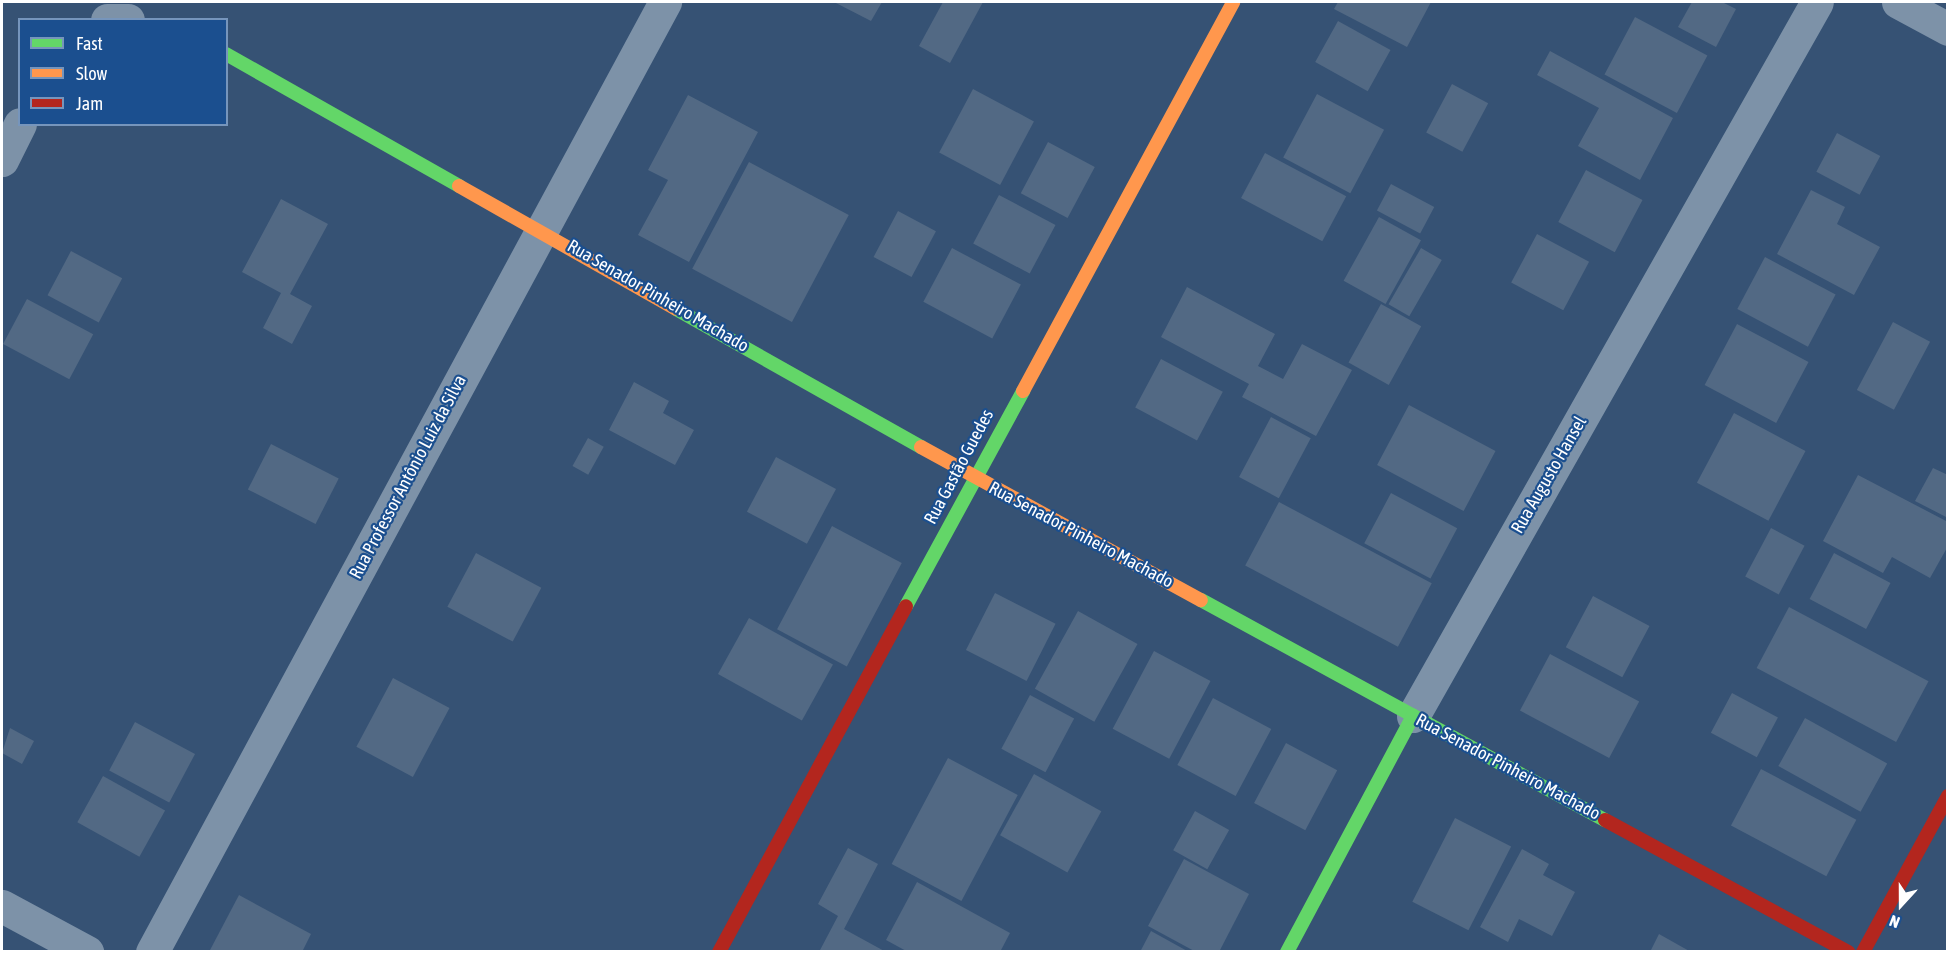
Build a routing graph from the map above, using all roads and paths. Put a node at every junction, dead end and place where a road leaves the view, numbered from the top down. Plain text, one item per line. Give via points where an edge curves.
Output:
1 (665, 2) edge
2 (1233, 2) edge
3 (1817, 2) edge
4 (1898, 2) edge
5 (1947, 29) edge
6 (228, 55) edge
7 (19, 126) edge
8 (2, 160) edge
9 (542, 229) junction
10 (974, 477) junction
11 (1413, 716) junction
12 (1947, 796) edge
13 (2, 906) edge
14 (87, 951) edge
15 (152, 951) edge
16 (719, 951) edge
17 (1287, 951) edge
18 (1848, 951) edge
19 (1863, 951) edge

1 - 9 street, Rua Professor Antônio Luiz da Silva
2 - 10 street, Rua Gastão Guedes
3 - 11 street, Rua Augusto Hansel
4 - 5 street
6 - 9 street, Rua Senador Pinheiro Machado
7 - 8 street
9 - 10 street, Rua Senador Pinheiro Machado
9 - 15 street, Rua Professor Antônio Luiz da Silva
10 - 11 street, Rua Senador Pinheiro Machado
10 - 16 street, Rua Gastão Guedes
11 - 17 street, Rua Augusto Hansel
11 - 18 street, Rua Senador Pinheiro Machado
12 - 19 street
13 - 14 street

